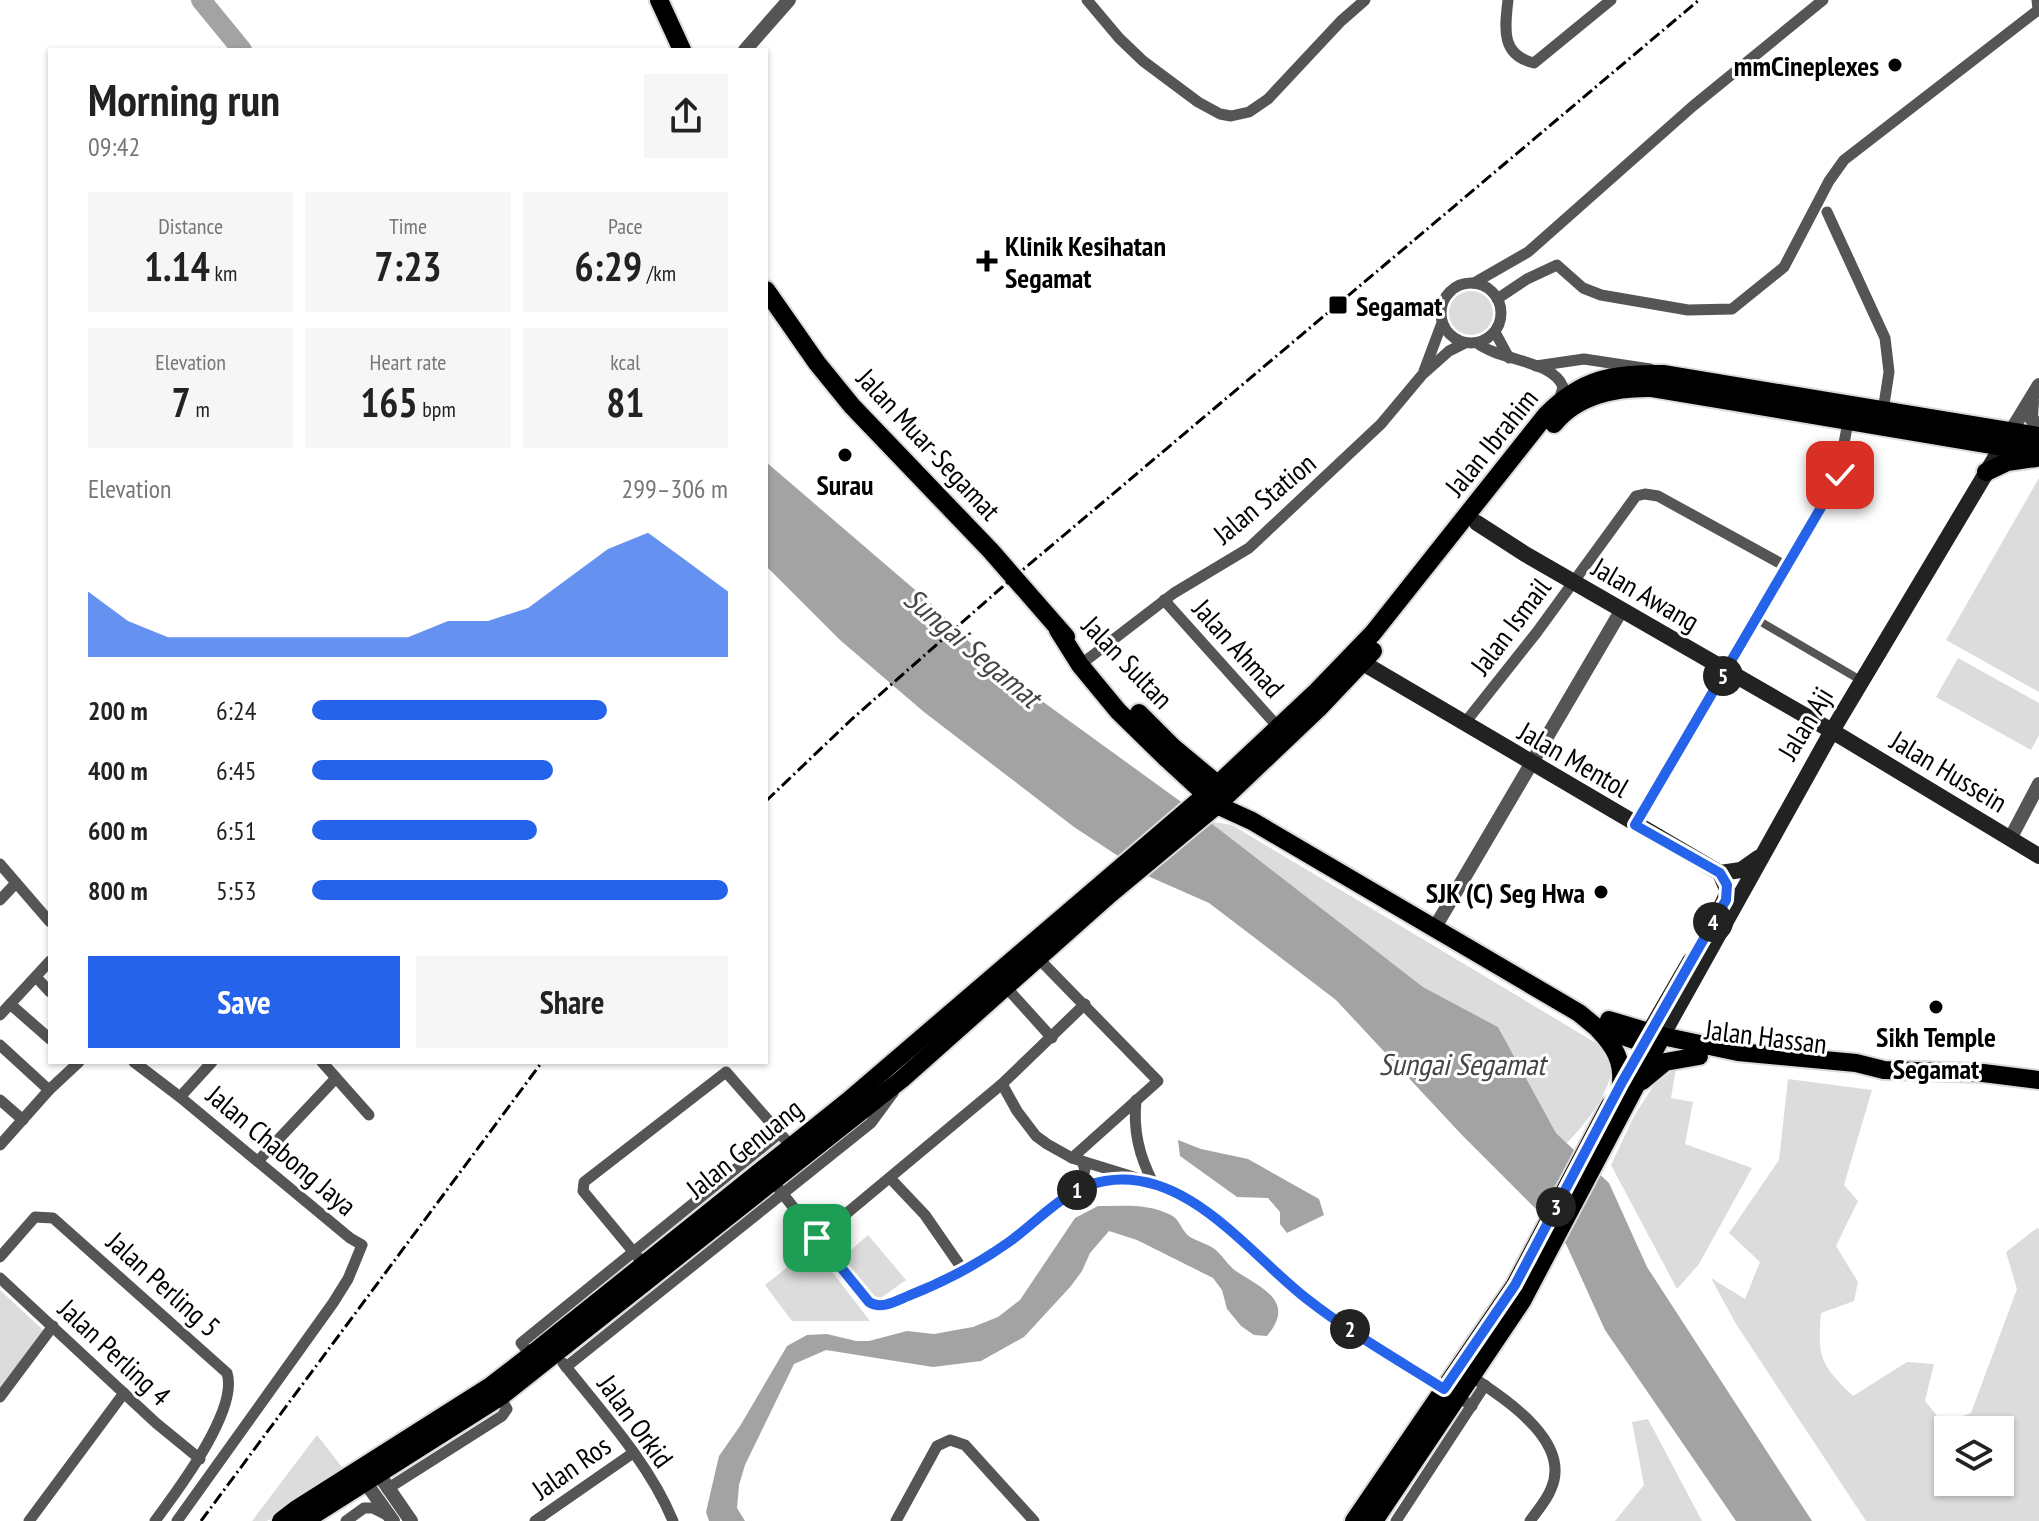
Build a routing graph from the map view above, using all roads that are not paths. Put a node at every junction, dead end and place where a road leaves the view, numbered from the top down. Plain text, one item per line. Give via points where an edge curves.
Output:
1 (659, 0) edge
2 (789, 0) edge
3 (1087, 0) edge
4 (1365, 0) edge
5 (1508, 0) edge
6 (1611, 0) edge
7 (1823, 0) edge
8 (2037, 0) edge
9 (2038, 10) edge
10 (681, 48) edge
11 (747, 48) edge
12 (1827, 212) dead end
13 (1474, 283) junction
14 (768, 293) edge
15 (1497, 299) junction
16 (1442, 323) junction
17 (1495, 332) junction
18 (1471, 343) junction
19 (1509, 358) junction
20 (1536, 366) junction
21 (1663, 374) junction
22 (1422, 375) junction
23 (2037, 389) edge
24 (1559, 401) junction
25 (1883, 411) junction
26 (1848, 422) junction
27 (2039, 427) edge
28 (2039, 436) edge
29 (2006, 439) junction
30 (2039, 455) edge
31 (1986, 472) junction
32 (1477, 523) junction
33 (1787, 567) junction
34 (1573, 582) junction
35 (1164, 600) junction
36 (1621, 611) junction
37 (1756, 619) junction
38 (1058, 630) joint
39 (1084, 662) junction
40 (1363, 663) junction
41 (1727, 670) junction
42 (1862, 681) junction
43 (1464, 724) junction
44 (1278, 727) junction
45 (1832, 731) junction
46 (1531, 763) junction
47 (2039, 784) edge
48 (1212, 800) junction
49 (1635, 825) junction
50 (2010, 839) junction
51 (1762, 854) junction
52 (2039, 856) edge
53 (0, 864) edge
54 (1720, 873) junction
55 (16, 883) junction
56 (1104, 891) junction
57 (0, 900) edge
58 (48, 920) edge
59 (1434, 929) junction
60 (1038, 958) junction
61 (48, 963) edge
62 (36, 977) junction
63 (1006, 987) junction
64 (48, 990) edge
65 (10, 1004) junction
66 (1085, 1004) junction
67 (1579, 1013) junction
68 (0, 1015) edge
69 (938, 1025) junction
70 (1596, 1027) junction
71 (958, 1030) junction
72 (48, 1037) edge
73 (1052, 1038) junction
74 (1652, 1040) junction
75 (0, 1045) edge
76 (1699, 1056) junction
77 (913, 1058) junction
78 (76, 1064) edge
79 (137, 1064) edge
80 (210, 1064) edge
81 (324, 1064) edge
82 (1871, 1068) junction
83 (336, 1078) junction
84 (2039, 1080) edge
85 (1002, 1084) junction
86 (1625, 1089) junction
87 (49, 1090) junction
88 (180, 1097) junction
89 (0, 1100) edge
90 (1136, 1100) junction
91 (369, 1115) dead end
92 (23, 1120) junction
93 (785, 1140) junction
94 (0, 1145) edge
95 (1077, 1160) junction
96 (258, 1161) junction
97 (890, 1178) junction
98 (1137, 1179) junction
99 (1153, 1183) junction
100 (777, 1187) junction
101 (1073, 1192) junction
102 (817, 1238) junction
103 (0, 1257) edge
104 (644, 1265) junction
105 (963, 1270) junction
106 (0, 1278) edge
107 (53, 1326) junction
108 (561, 1360) junction
109 (1471, 1376) junction
110 (124, 1393) junction
111 (0, 1397) edge
112 (1458, 1397) junction
113 (633, 1453) junction
114 (200, 1459) junction
115 (372, 1476) junction
116 (392, 1518) edge
117 (29, 1521) edge
118 (155, 1521) edge
119 (177, 1521) edge
120 (281, 1521) edge
121 (304, 1521) edge
122 (346, 1521) edge
123 (411, 1521) edge
124 (535, 1521) edge
125 (673, 1521) edge
126 (896, 1521) edge
127 (1034, 1521) edge
128 (1354, 1521) edge
129 (1374, 1521) edge
130 (1396, 1521) edge
131 (1530, 1521) edge

1 - 10 main road
2 - 11 street
3 - 4 street via 1143,61 1198,102 1231,116 1268,99
5 - 6 street via 1506,43 1534,63
7 - 13 street via 1528,252
8 - 9 street
9 - 15 street via 1844,160 1784,267 1732,309 1688,310 1601,295 1583,288 1557,265
12 - 25 street via 1885,338 1889,372
13 - 15 street
13 - 16 street via 1450,292 1441,307
14 - 38 main road, Jalan Muar-Segamat via 852,406 991,551
15 - 17 street via 1500,319
16 - 18 street via 1455,339
16 - 22 street, Jalan Station
17 - 18 street
17 - 19 street
18 - 19 street
18 - 22 street, Jalan Station via 1449,351
19 - 20 street
20 - 21 street via 1593,359
20 - 24 street via 1561,381
21 - 24 main road, Jalan Ibrahim via 1603,378
21 - 25 main road, Jalan Ibrahim
22 - 35 street, Jalan Station via 1381,424 1258,540
23 - 27 street via 2030,413
23 - 29 street
24 - 44 main road, Jalan Ibrahim via 1373,633
25 - 29 main road, Jalan Ibrahim
26 - 29 main road, Jalan Ibrahim
26 - 32 main road, Jalan Ibrahim via 1652,388 1605,393 1558,419
26 - 33 street via 1840,475
28 - 29 main road
29 - 30 main road
29 - 31 main road, Jalan Aji
30 - 31 main road
31 - 42 main road, Jalan Aji
32 - 34 main road, Jalan Awang
32 - 40 main road, Jalan Ibrahim
33 - 34 street, Jalan Ismail via 1658,496 1640,495 1628,504
33 - 37 street
34 - 36 main road, Jalan Awang
34 - 43 street, Jalan Ismail
35 - 39 street, Jalan Station
35 - 44 street, Jalan Ahmad
36 - 41 main road, Jalan Awang
36 - 46 street
37 - 41 street
37 - 42 street
38 - 39 main road, Jalan Sultan
39 - 48 main road, Jalan Sultan via 1118,711
40 - 43 main road, Jalan Mentol
40 - 48 main road, Jalan Ibrahim
41 - 45 main road, Jalan Awang
41 - 49 street
42 - 45 main road, Jalan Aji
43 - 46 main road, Jalan Mentol
44 - 48 main road, Jalan Ibrahim
45 - 50 main road, Jalan Hussein
45 - 51 main road, Jalan Aji
46 - 49 main road, Jalan Mentol
46 - 59 street
47 - 50 street
48 - 56 main road, Jalan Genuang
48 - 59 main road, Jalan Sultan
49 - 54 main road, Jalan Mentol
50 - 52 main road, Jalan Hussein
51 - 54 main road via 1741,870
51 - 74 main road, Jalan Aji
53 - 55 street
54 - 74 main road via 1727,885 1726,900
55 - 57 street
55 - 58 street
56 - 60 main road, Jalan Genuang
56 - 69 main road, Jalan Genuang via 1039,935
59 - 67 main road, Jalan Sultan
60 - 63 main road, Jalan Genuang
60 - 66 street
61 - 62 street
62 - 64 street
62 - 65 street
63 - 71 main road, Jalan Genuang
63 - 73 street
65 - 68 street
65 - 72 street
66 - 73 street
66 - 90 street via 1158,1081
67 - 70 main road, Jalan Sultan
67 - 74 main road, Jalan Sultan
69 - 71 main road via 948,1032
69 - 77 main road, Jalan Genuang
70 - 74 main road, Jalan Sultan
70 - 86 main road via 1616,1052
71 - 77 main road, Jalan Genuang
73 - 85 street
74 - 76 main road, Jalan Hassan
74 - 82 main road, Jalan Hassan
74 - 86 main road
75 - 87 street
76 - 82 main road, Jalan Hassan via 1819,1072
76 - 86 main road via 1665,1062
77 - 93 main road, Jalan Genuang
77 - 100 main road, Jalan Genuang via 902,1079
78 - 87 street
79 - 88 street, Jalan Chabong Jaya
80 - 88 street
81 - 83 street
82 - 84 main road, Jalan Hassan
83 - 91 street
83 - 96 street
85 - 95 street via 1036,1136
85 - 97 street
86 - 109 main road
87 - 92 street
88 - 96 street, Jalan Chabong Jaya
89 - 92 street
90 - 95 street
90 - 99 street via 1136,1140
92 - 94 street
93 - 104 main road, Jalan Genuang
93 - 104 street via 730,1074 722,1073 584,1182 583,1191
95 - 98 street
95 - 101 street via 1085,1170
96 - 119 street, Jalan Chabong Jaya via 362,1245 333,1303
97 - 102 street
97 - 105 street via 925,1215
98 - 99 street
98 - 101 street via 1100,1182
99 - 112 street via 1209,1214 1308,1300
100 - 102 street
100 - 104 main road, Jalan Genuang
100 - 108 street
101 - 105 street
102 - 105 street via 875,1306
103 - 114 street, Jalan Perling 5 via 31,1220 53,1218 224,1369 230,1387
104 - 108 main road, Jalan Genuang
104 - 115 main road, Jalan Genuang
106 - 107 street, Jalan Perling 4
107 - 110 street, Jalan Perling 4
107 - 111 street
108 - 113 street, Jalan Orkid
108 - 115 main road, Jalan Genuang
109 - 112 main road
109 - 131 street via 1528,1417 1553,1461 1552,1488
110 - 114 street, Jalan Perling 4
110 - 117 street
112 - 128 main road
112 - 129 main road
112 - 130 street
113 - 124 street, Jalan Ros
113 - 125 street, Jalan Orkid
114 - 118 street, Jalan Perling 5
115 - 116 street
115 - 120 main road, Jalan Genuang
115 - 121 main road, Jalan Genuang
115 - 123 street
116 - 122 street via 364,1508
126 - 127 street via 937,1446 950,1440 965,1445

